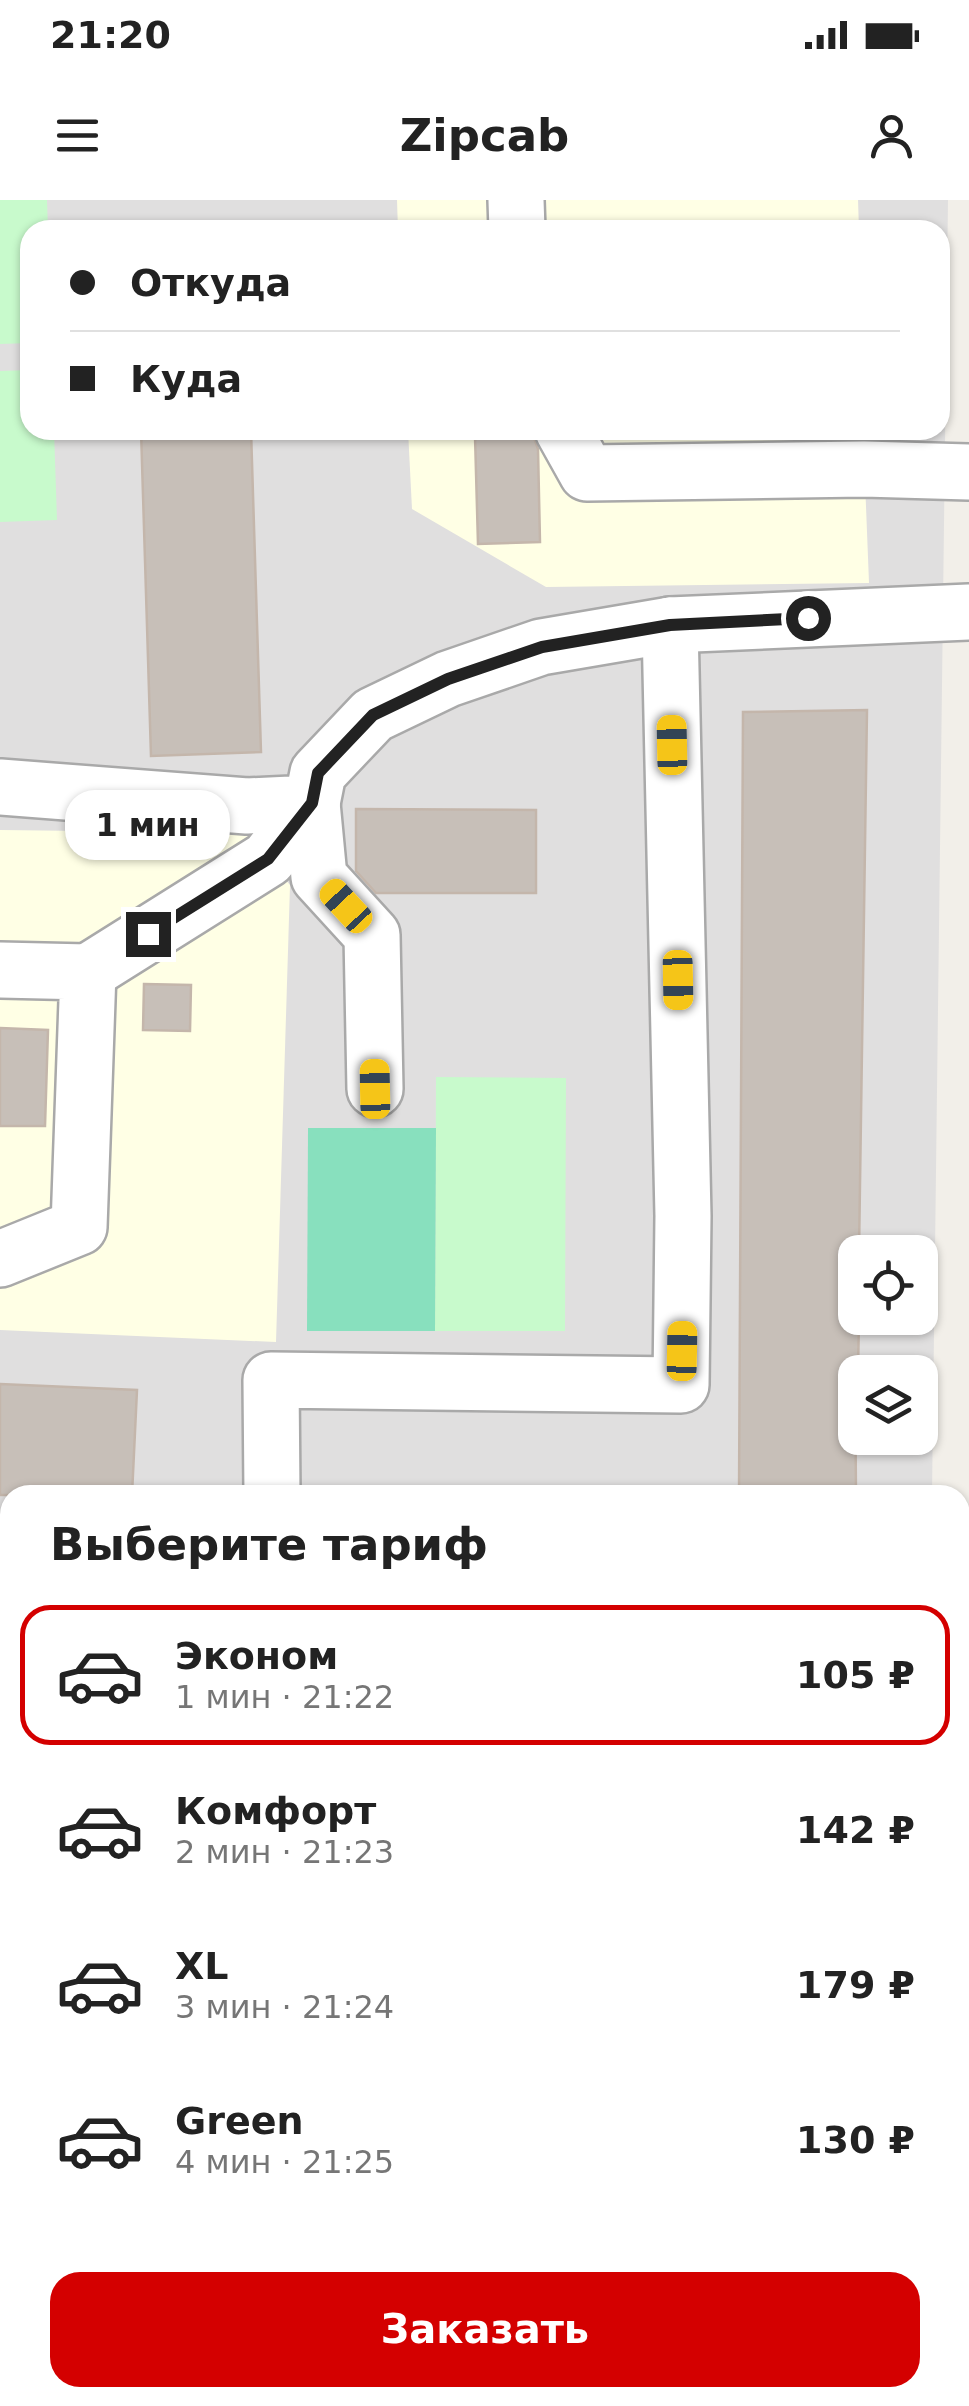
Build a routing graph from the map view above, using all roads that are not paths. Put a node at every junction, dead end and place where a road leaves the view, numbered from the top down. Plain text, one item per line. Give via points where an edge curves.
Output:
1 (569, 440) edge
2 (969, 472) edge
3 (969, 612) edge
4 (670, 625) junction
5 (0, 787) edge
6 (312, 803) junction
7 (0, 970) edge
8 (88, 972) junction
9 (375, 1089) dead end
10 (0, 1259) edge
11 (272, 1485) edge

1 - 2 street via 587,474
3 - 4 street
4 - 6 street via 542,647 448,679 373,715 318,773
4 - 11 street via 681,1384 271,1380
5 - 6 street via 247,806
6 - 8 street via 268,859
6 - 9 street via 318,877 372,934
7 - 8 street
8 - 10 street via 79,1227

